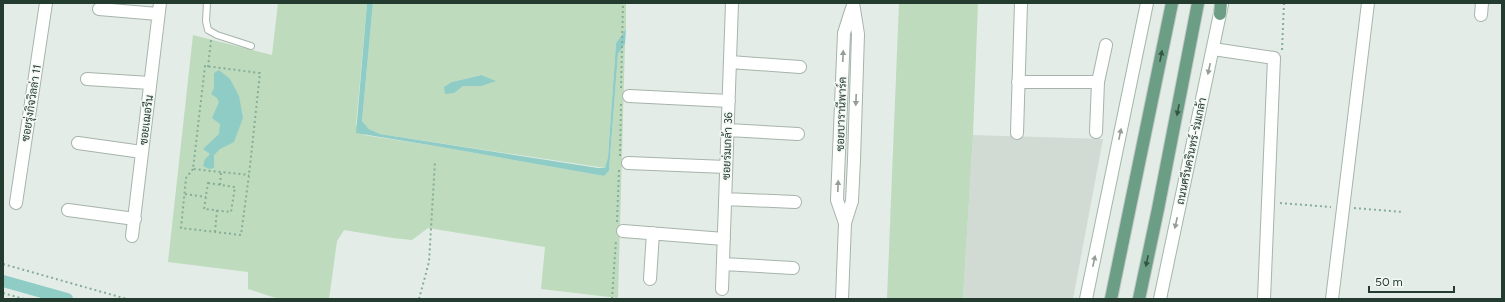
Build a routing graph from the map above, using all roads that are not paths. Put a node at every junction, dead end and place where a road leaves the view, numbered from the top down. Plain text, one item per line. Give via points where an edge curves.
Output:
1 (46, 3) edge
2 (207, 3) edge
3 (732, 3) edge
4 (1021, 3) edge
5 (1148, 3) edge
6 (1172, 3) edge
7 (1198, 3) edge
8 (1368, 3) edge
9 (853, 4) edge
10 (1221, 7) edge
11 (99, 9) dead end
12 (159, 9) edge
13 (1106, 45) dead end
14 (251, 46) dead end
15 (1213, 49) junction
16 (730, 62) junction
17 (800, 66) dead end
18 (87, 79) dead end
19 (1018, 82) junction
20 (1098, 82) junction
21 (150, 83) junction
22 (624, 98) road end
23 (729, 101) junction
24 (728, 130) junction
25 (1096, 132) dead end
26 (1016, 133) dead end
27 (798, 134) dead end
28 (78, 143) dead end
29 (142, 152) junction
30 (628, 163) dead end
31 (726, 167) junction
32 (725, 199) junction
33 (794, 202) dead end
34 (16, 203) dead end
35 (68, 210) dead end
36 (135, 219) junction
37 (618, 230) road end
38 (654, 233) junction
39 (132, 236) dead end
40 (724, 239) junction
41 (723, 264) junction
42 (793, 268) dead end
43 (650, 279) dead end
44 (722, 289) dead end
45 (842, 299) edge
46 (1086, 299) edge
47 (1112, 299) edge
48 (1139, 299) edge
49 (1160, 299) edge
50 (1264, 299) edge
51 (1332, 299) edge

1 - 34 street, ซอยรุ่งกิจวิลล่า 11
2 - 14 lane via 208,30
3 - 16 street, ซอยร่มเกล้า 36
4 - 19 street
46 -> 5 street
47 -> 6 main road
7 -> 48 main road, ถนนศรีนครินทร์-ร่มเกล้า
8 - 51 street
9 - 45 street, ซอยบารานีพาร์ค via 844,33 837,200 845,224
10 - 15 street, ถนนศรีนครินทร์-ร่มเกล้า
11 - 12 street
12 - 21 street, ซอยเฌอรีน
13 - 20 street
15 -> 49 street, ถนนศรีนครินทร์-ร่มเกล้า
15 - 50 street via 1274,58
16 - 17 street
16 - 23 street, ซอยร่มเกล้า 36
18 - 21 street
19 - 20 street
19 - 26 street
20 - 25 street
21 - 29 street, ซอยเฌอรีน
22 - 23 street
23 - 24 street, ซอยร่มเกล้า 36
24 - 27 street
24 - 31 street, ซอยร่มเกล้า 36
28 - 29 street
29 - 36 street, ซอยเฌอรีน
30 - 31 street
31 - 32 street, ซอยร่มเกล้า 36
32 - 33 street
32 - 40 street, ซอยร่มเกล้า 36
35 - 36 street
36 - 39 street, ซอยเฌอรีน
37 - 38 street
38 - 40 street
38 - 43 street
40 - 41 street, ซอยร่มเกล้า 36
41 - 42 street
41 - 44 street, ซอยร่มเกล้า 36

